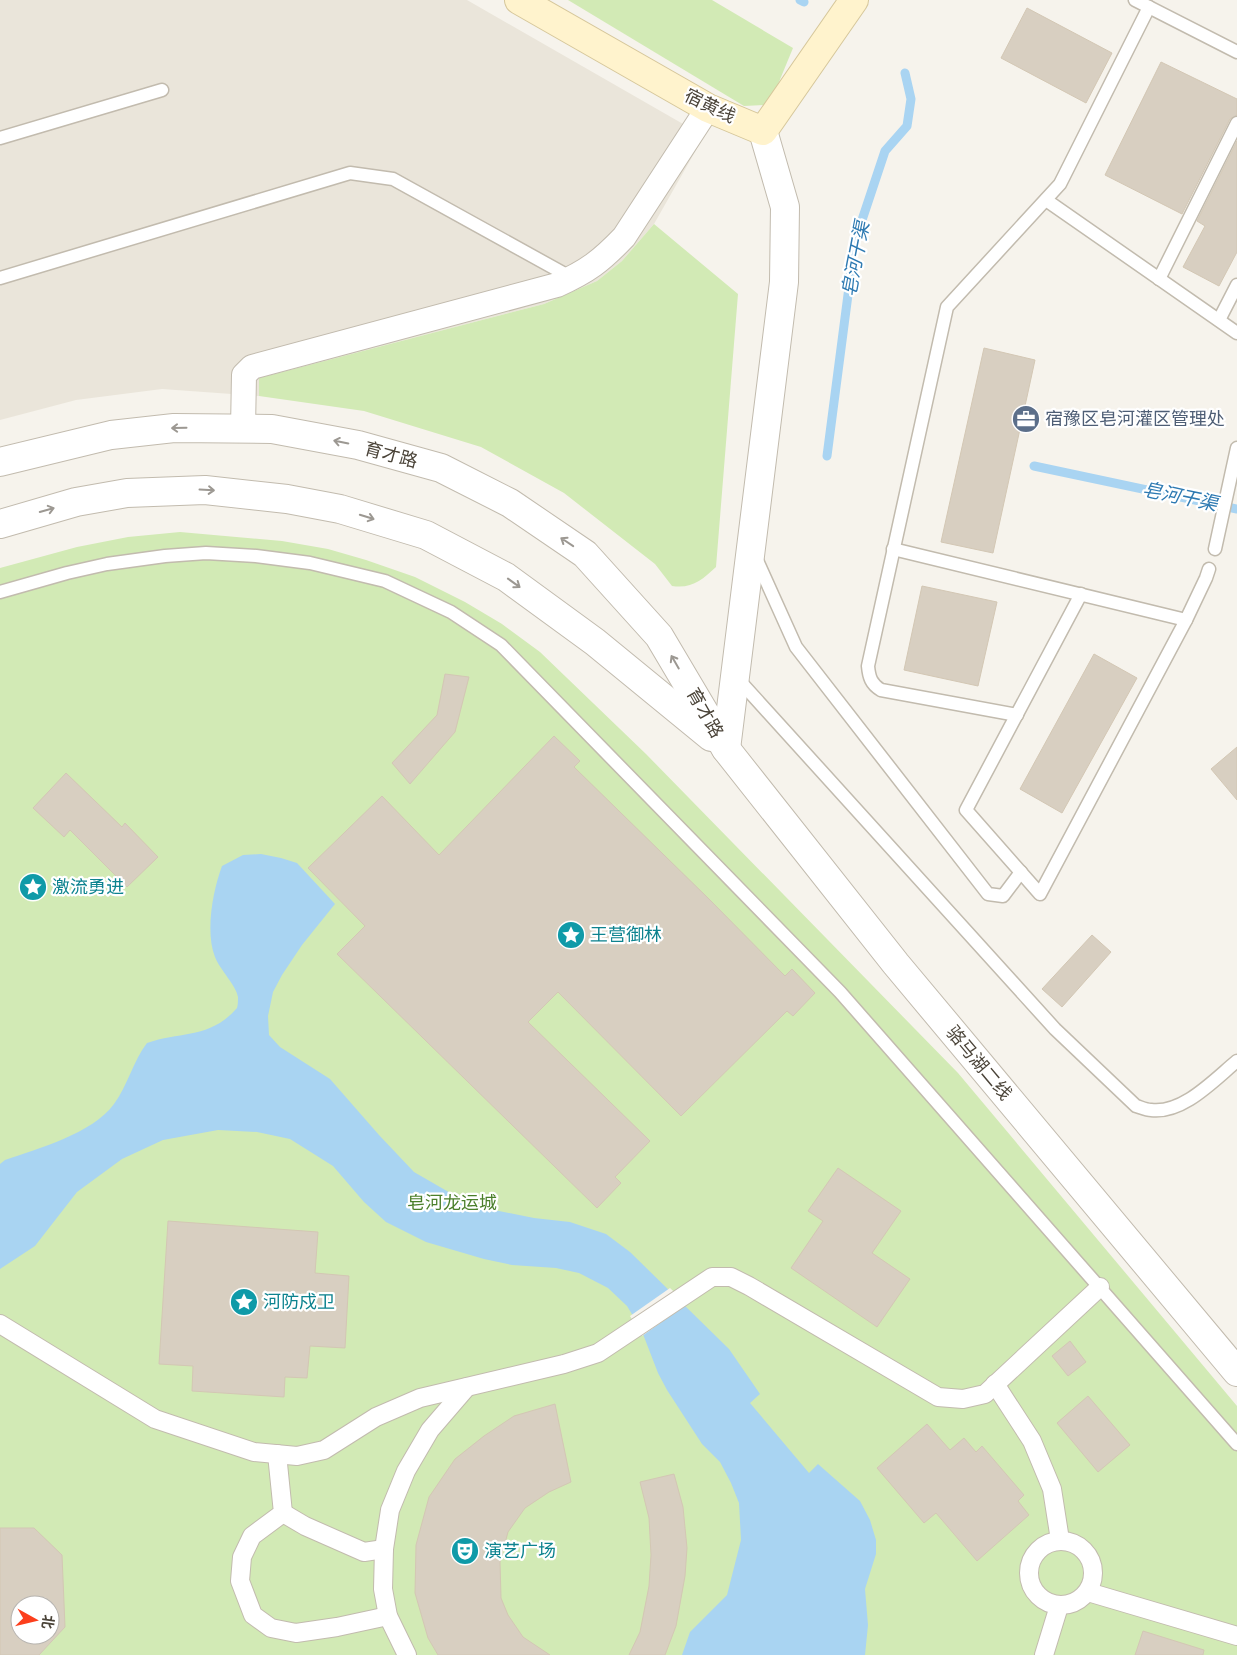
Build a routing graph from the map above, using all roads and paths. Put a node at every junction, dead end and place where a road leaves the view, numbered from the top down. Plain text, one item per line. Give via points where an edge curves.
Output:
1 (519, 0) edge
2 (854, 0) edge
3 (1134, 0) edge
4 (1149, 7) junction
5 (1237, 52) edge
6 (162, 90) dead end
7 (708, 108) junction
8 (1237, 123) edge
9 (763, 131) junction
10 (0, 138) edge
11 (1046, 200) junction
12 (0, 278) edge
13 (572, 278) junction
14 (1159, 278) junction
15 (1237, 285) edge
16 (1219, 320) junction
17 (1237, 333) edge
18 (243, 428) junction
19 (1236, 451) edge
20 (0, 462) edge
21 (0, 524) edge
22 (751, 547) junction
23 (1215, 548) dead end
24 (894, 549) junction
25 (1209, 569) dead end
26 (0, 592) edge
27 (1081, 594) junction
28 (1186, 620) junction
29 (735, 677) junction
30 (1017, 715) junction
31 (726, 749) junction
32 (1021, 872) junction
33 (1237, 1061) edge
34 (1100, 1287) junction
35 (0, 1324) edge
36 (1237, 1372) edge
37 (995, 1384) junction
38 (468, 1387) junction
39 (1237, 1444) edge
40 (277, 1454) junction
41 (283, 1513) junction
42 (1060, 1540) junction
43 (384, 1549) junction
44 (1088, 1592) junction
45 (1059, 1606) junction
46 (388, 1616) junction
47 (1237, 1636) edge
48 (407, 1655) edge
49 (1044, 1655) edge

1 - 7 main road, 宿黄线
2 - 9 main road
3 - 4 lane
4 - 5 lane
4 - 11 lane via 1060,184
6 - 10 lane
7 - 9 main road, 宿黄线
7 - 13 street via 624,237 588,271
8 - 14 lane
9 - 22 street via 784,207 784,282
11 - 14 lane
11 - 24 lane via 947,307
12 - 13 lane via 350,173 393,179
13 - 18 street via 557,285 252,367 244,375
14 - 16 lane
15 - 16 lane
16 - 17 lane
18 -> 20 street, 育才路 via 174,428 111,435
31 -> 18 street, 育才路 via 659,636 585,554 510,503 441,468 358,445 272,429
19 - 23 lane
21 -> 31 street, 育才路 via 76,502 126,493 204,490 340,508 426,535 506,577 595,642
22 - 29 street
22 - 32 lane via 796,647 988,894 1004,896
24 - 27 lane
24 - 30 lane via 868,666 871,681 887,692
25 - 28 lane
26 - 34 lane via 107,564 206,553 301,562 386,581 451,612 501,645 840,992
27 - 28 lane
27 - 30 lane
28 - 32 lane via 1040,894
29 - 31 street
29 - 33 lane via 1055,1029 1136,1106 1151,1110 1183,1104
30 - 32 lane via 966,810
31 - 36 street, 骆马湖二线 via 896,964
34 - 37 street
34 - 39 lane
35 - 40 street via 155,1419 254,1452
37 - 38 street via 985,1394 962,1399 938,1397 749,1286 731,1277 712,1277 598,1353
37 - 42 street via 1032,1441 1052,1489
38 - 40 street via 420,1398 385,1413 324,1450 297,1456
38 - 43 street via 430,1430 406,1471 390,1510
40 - 41 street
41 - 43 street via 364,1552
41 - 46 street via 252,1536 242,1557 240,1581 254,1615 271,1628 296,1633
42 - 44 street via 1080,1546 1090,1557 1094,1572
42 - 45 street via 1050,1542 1034,1555 1029,1577 1039,1597
43 - 46 street via 383,1589
44 - 45 street via 1080,1600
44 - 47 street
45 - 49 street
46 - 48 street

